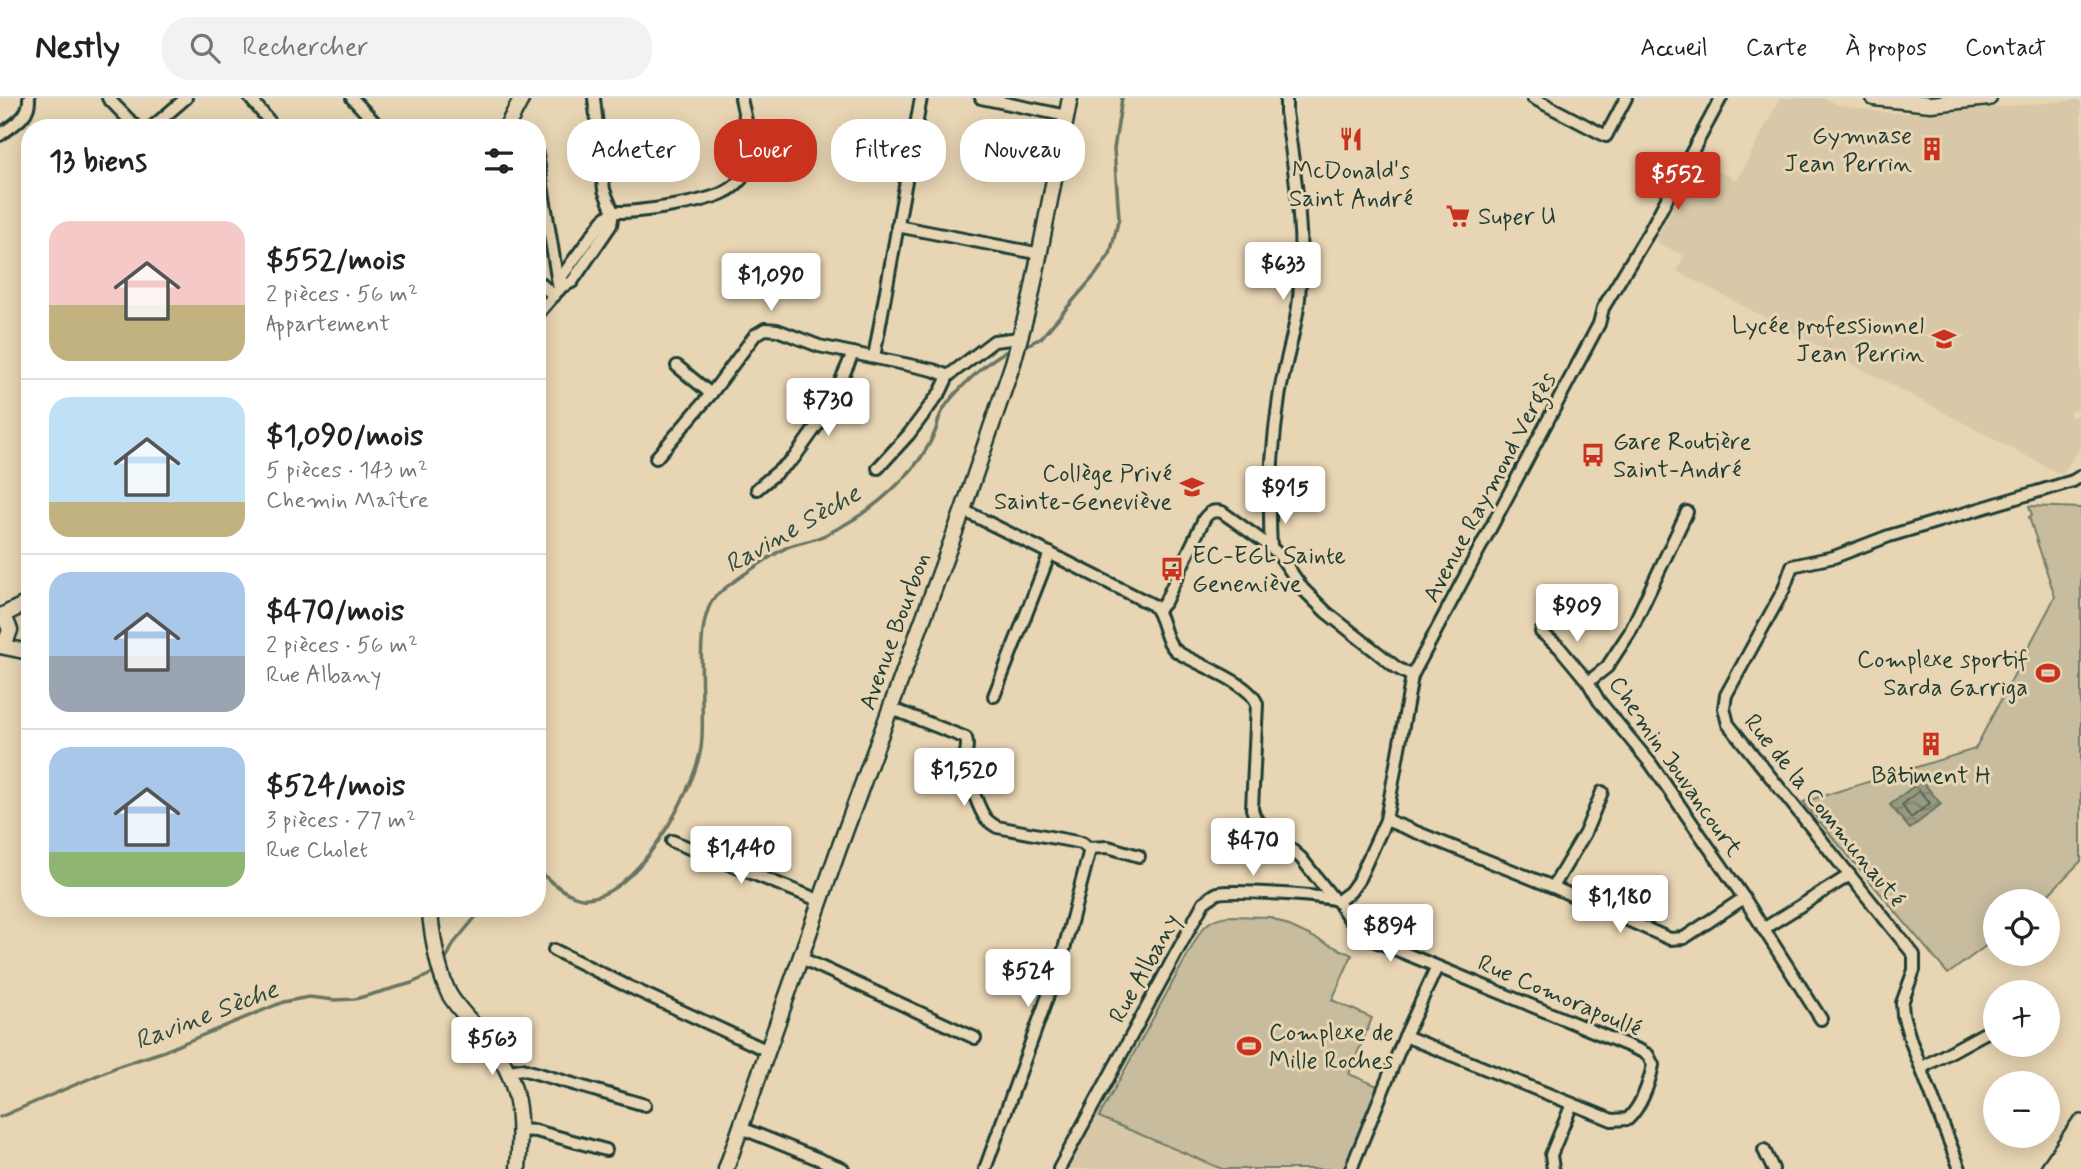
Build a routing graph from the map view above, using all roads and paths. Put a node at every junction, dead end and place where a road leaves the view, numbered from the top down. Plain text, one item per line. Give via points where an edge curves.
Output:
1 (29, 98) edge
2 (108, 98) edge
3 (186, 98) edge
4 (250, 98) edge
5 (352, 98) edge
6 (522, 98) edge
7 (594, 98) edge
8 (741, 98) edge
9 (921, 98) edge
10 (981, 98) edge
11 (1070, 98) edge
12 (1286, 98) edge
13 (1533, 98) edge
14 (1626, 98) edge
15 (1721, 98) edge
16 (1874, 98) edge
17 (1989, 98) edge
18 (1067, 117) junction
19 (21, 119) edge
20 (21, 119) edge
21 (128, 119) edge
22 (162, 119) edge
23 (268, 119) edge
24 (372, 119) edge
25 (511, 119) edge
26 (0, 135) edge
27 (546, 211) edge
28 (612, 212) junction
29 (897, 226) junction
30 (1041, 254) junction
31 (553, 255) junction
32 (575, 258) junction
33 (546, 285) edge
34 (558, 291) junction
35 (546, 305) edge
36 (1019, 340) junction
37 (853, 354) junction
38 (874, 357) junction
39 (677, 366) dead end
40 (948, 376) junction
41 (711, 394) junction
42 (656, 458) dead end
43 (878, 468) dead end
44 (2081, 476) edge
45 (757, 489) dead end
46 (1269, 506) junction
47 (963, 510) junction
48 (1687, 512) dead end
49 (1257, 537) junction
50 (1271, 547) junction
51 (1050, 554) junction
52 (1158, 610) junction
53 (21, 614) edge
54 (3, 631) edge
55 (1541, 632) dead end
56 (21, 646) edge
57 (1412, 676) junction
58 (1588, 682) junction
59 (994, 696) dead end
60 (890, 708) junction
61 (1602, 792) dead end
62 (1386, 820) junction
63 (672, 841) dead end
64 (1088, 848) junction
65 (1139, 856) dead end
66 (1314, 874) junction
67 (1850, 875) junction
68 (1553, 887) junction
69 (1309, 895) junction
70 (1744, 898) junction
71 (1335, 899) junction
72 (821, 901) junction
73 (430, 917) edge
74 (1763, 929) junction
75 (554, 950) dead end
76 (801, 958) junction
77 (1437, 967) junction
78 (1821, 1019) dead end
79 (1983, 1034) edge
80 (1405, 1036) junction
81 (975, 1038) dead end
82 (768, 1051) junction
83 (1921, 1068) junction
84 (509, 1072) junction
85 (1572, 1104) junction
86 (645, 1105) dead end
87 (2081, 1125) edge
88 (741, 1128) junction
89 (520, 1129) junction
90 (606, 1150) dead end
91 (1764, 1150) dead end
92 (2081, 1152) edge
93 (518, 1169) edge
94 (726, 1169) edge
95 (843, 1169) edge
96 (985, 1169) edge
97 (1059, 1169) edge
98 (1352, 1169) edge
99 (1553, 1169) edge
100 (1773, 1169) edge
101 (1960, 1169) edge
102 (2052, 1169) edge
103 (2072, 1169) edge

1 - 20 street
2 - 21 street
3 - 22 street
4 - 23 street
5 - 24 street
6 - 25 street
7 - 28 street via 604,190
8 - 28 street via 749,159 736,185 718,195
9 - 29 street
10 - 18 street
11 - 18 street, Avenue Bourbon
12 - 46 street via 1301,220 1300,287 1295,333 1279,397
13 - 14 street via 1606,136
15 - 57 street, Avenue Raymond Vergès via 1603,308 1599,324
16 - 17 street via 1931,104
18 - 30 street, Avenue Bourbon
19 - 26 street
27 - 31 street
28 - 32 street
28 - 34 street via 611,225 572,282
29 - 30 street
29 - 38 street
30 - 36 street, Avenue Bourbon
31 - 32 street
31 - 34 street
32 - 34 street
33 - 34 street
34 - 35 street
36 - 40 street via 994,341
36 - 47 street, Avenue Bourbon
37 - 38 street
37 - 41 street via 765,329 755,335
37 - 45 street via 828,410 794,458
38 - 40 street
39 - 41 street
40 - 43 street via 909,434
41 - 42 street
44 - 67 street, Rue de la Communauté via 1834,557 1793,566 1726,695 1724,708 1728,724
46 - 49 street
46 - 50 street
47 - 51 street
47 - 60 street, Avenue Bourbon
48 - 58 street, Chemin Jouvancourt via 1630,632 1607,667
49 - 50 street
49 - 52 street via 1222,512 1208,513
50 - 57 street via 1311,597
51 - 52 street
51 - 59 street
52 - 66 street, Rue Comorapoullé via 1176,651 1255,697 1255,818
53 - 54 street
54 - 56 street
55 - 58 street
57 - 62 street, Avenue Raymond Vergès
58 - 70 street, Chemin Jouvancourt
60 - 64 street via 966,738 966,767 989,823
60 - 72 street, Avenue Bourbon
61 - 68 street
62 - 68 street
62 - 71 street, Avenue Raymond Vergès via 1350,892
63 - 72 street
64 - 65 street via 1108,847
64 - 96 street via 1062,957
66 - 69 street
66 - 71 street, Rue Comorapoullé
67 - 74 street
67 - 83 street, Rue de la Communauté via 1914,955 1914,970 1902,1003
68 - 70 street via 1678,940
69 - 71 street, Rue Albany
69 - 97 street, Rue Albany via 1233,892 1216,894 1204,902
70 - 74 street, Chemin Jouvancourt
71 - 77 street, Rue Comorapoullé via 1366,937
72 - 76 street, Avenue Bourbon
73 - 84 street via 436,960 449,994 495,1048
74 - 78 street, Chemin Jouvancourt
75 - 82 street
76 - 81 street
76 - 82 street, Avenue Bourbon
77 - 80 street
77 - 85 street, Rue Comorapoullé via 1642,1051 1652,1061 1645,1092 1628,1119 1612,1120
79 - 83 street
80 - 85 street, Rue Comorapoullé
80 - 98 street
82 - 88 street, Avenue Bourbon
83 - 101 street, Rue de la Communauté
84 - 86 street via 522,1069
84 - 89 street
85 - 99 street via 1551,1156
87 - 102 highway
88 - 94 street, Avenue Bourbon
88 - 95 street
89 - 90 street
89 - 93 street
91 - 100 street
92 - 103 highway

